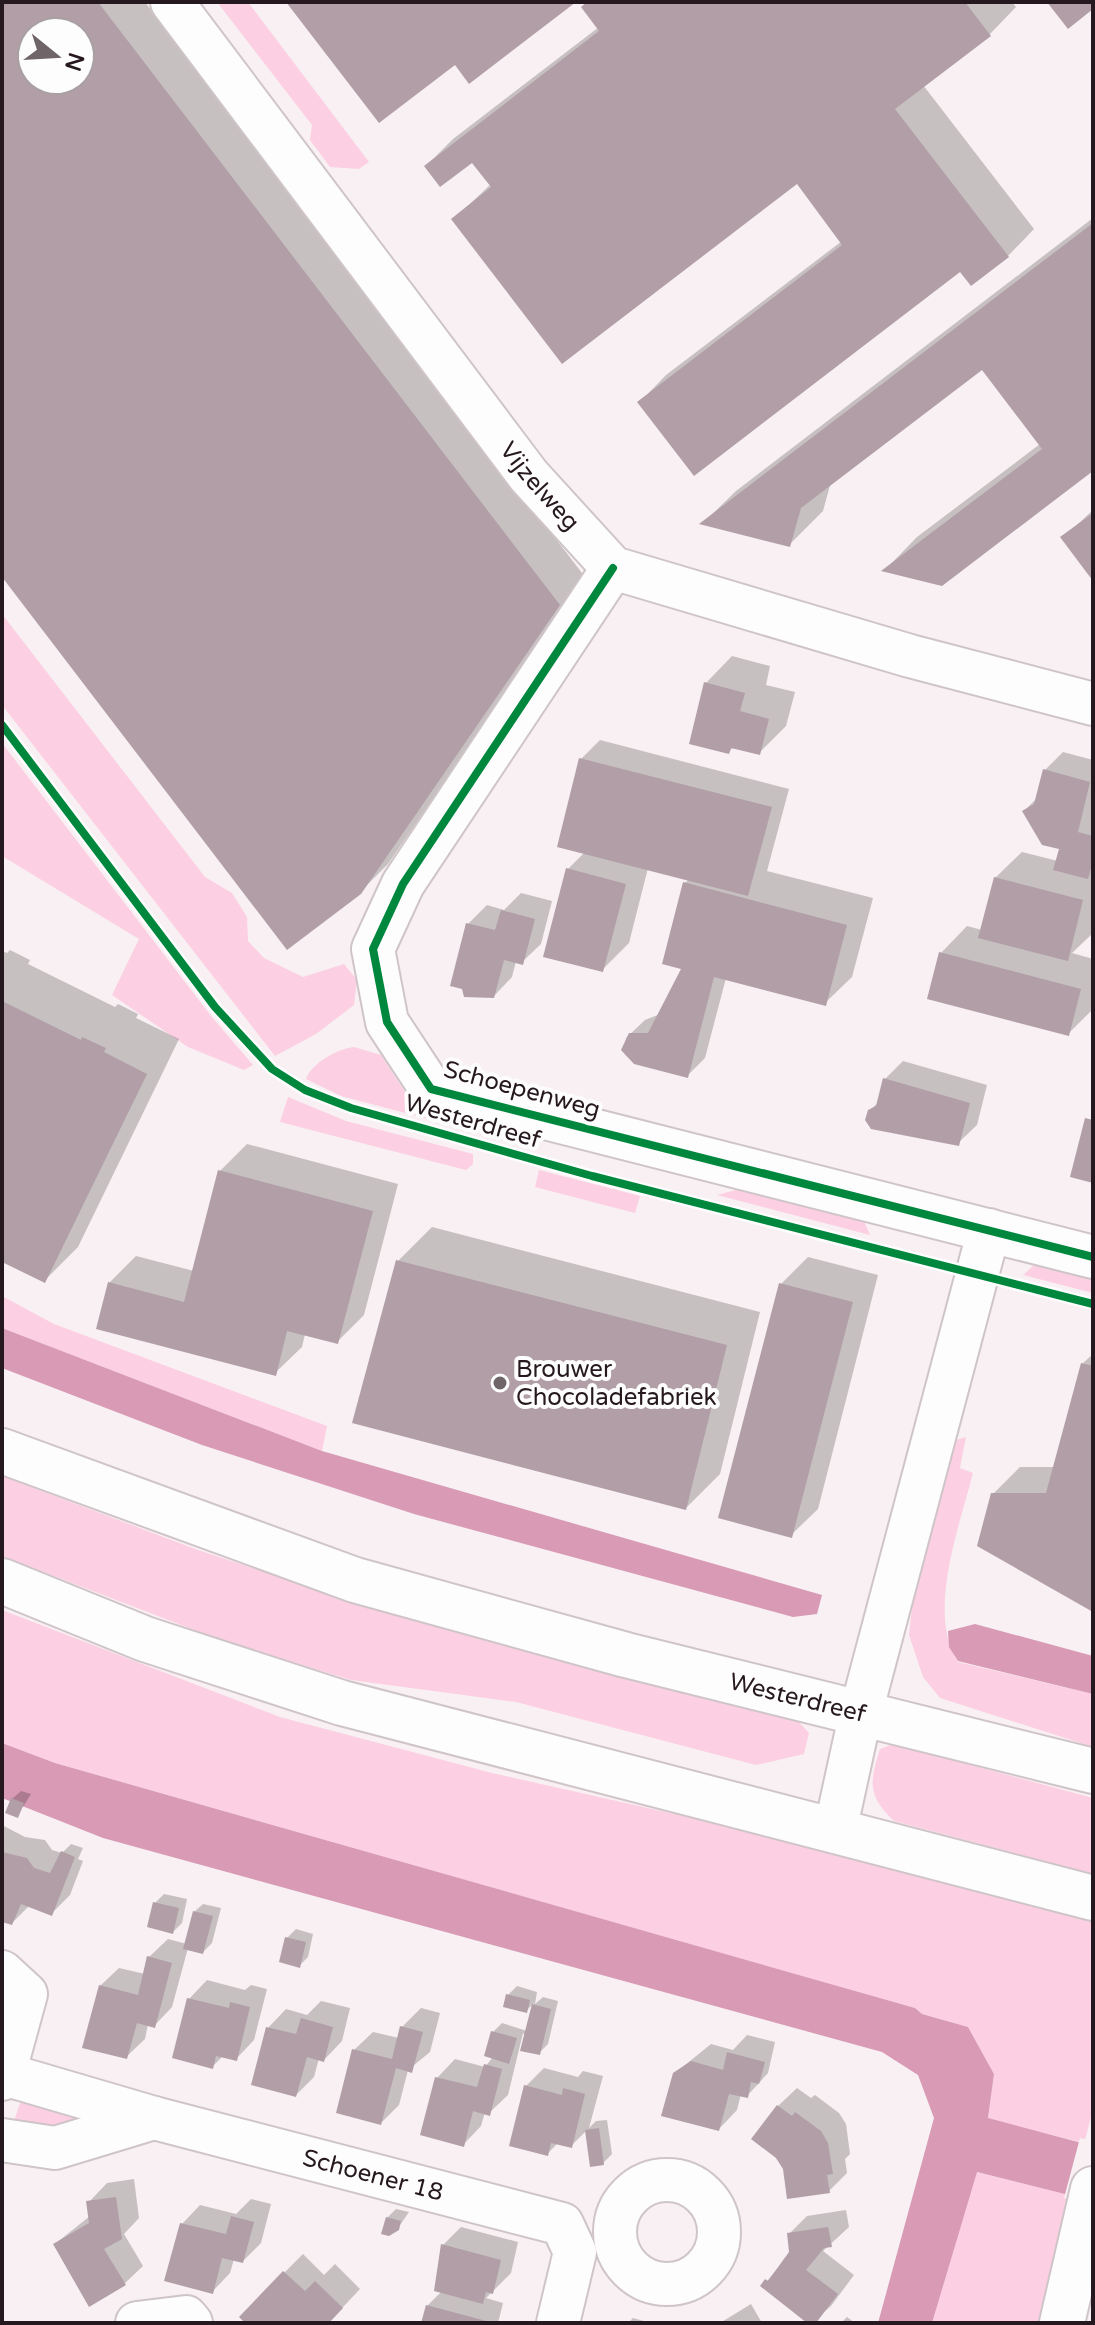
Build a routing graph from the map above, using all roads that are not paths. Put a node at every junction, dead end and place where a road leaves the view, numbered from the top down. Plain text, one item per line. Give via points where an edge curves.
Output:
1 (172, 2) edge
2 (613, 568) junction
3 (1093, 704) edge
4 (989, 1230) junction
5 (1093, 1257) edge
6 (2, 1451) edge
7 (2, 1581) edge
8 (861, 1712) junction
9 (1093, 1771) edge
10 (835, 1831) junction
11 (1093, 1898) edge
12 (2, 1972) edge
13 (3, 2076) edge
14 (154, 2118) junction
15 (2, 2140) edge
16 (1091, 2198) edge
17 (617, 2249) dead end
18 (575, 2252) junction
19 (137, 2323) edge
20 (191, 2323) edge
21 (558, 2323) edge
22 (1062, 2323) edge

1 - 2 street, Vijzelweg via 529,476
2 - 3 street
2 - 4 street, Schoepenweg via 403,884 373,949 387,1022 431,1089
4 - 5 street, Schoepenweg
4 - 8 street
6 - 8 main road, Westerdreef via 355,1580 626,1655
7 - 10 main road via 145,1639 342,1703
8 - 9 main road, Westerdreef
8 - 10 street
10 - 11 main road
12 - 13 street via 26,1994
13 - 14 street, Schoener 18
14 - 15 street via 55,2148
14 - 18 street, Schoener 18 via 562,2224
16 - 22 main road
17 - 18 street
18 - 21 street
19 - 20 street via 186,2317

